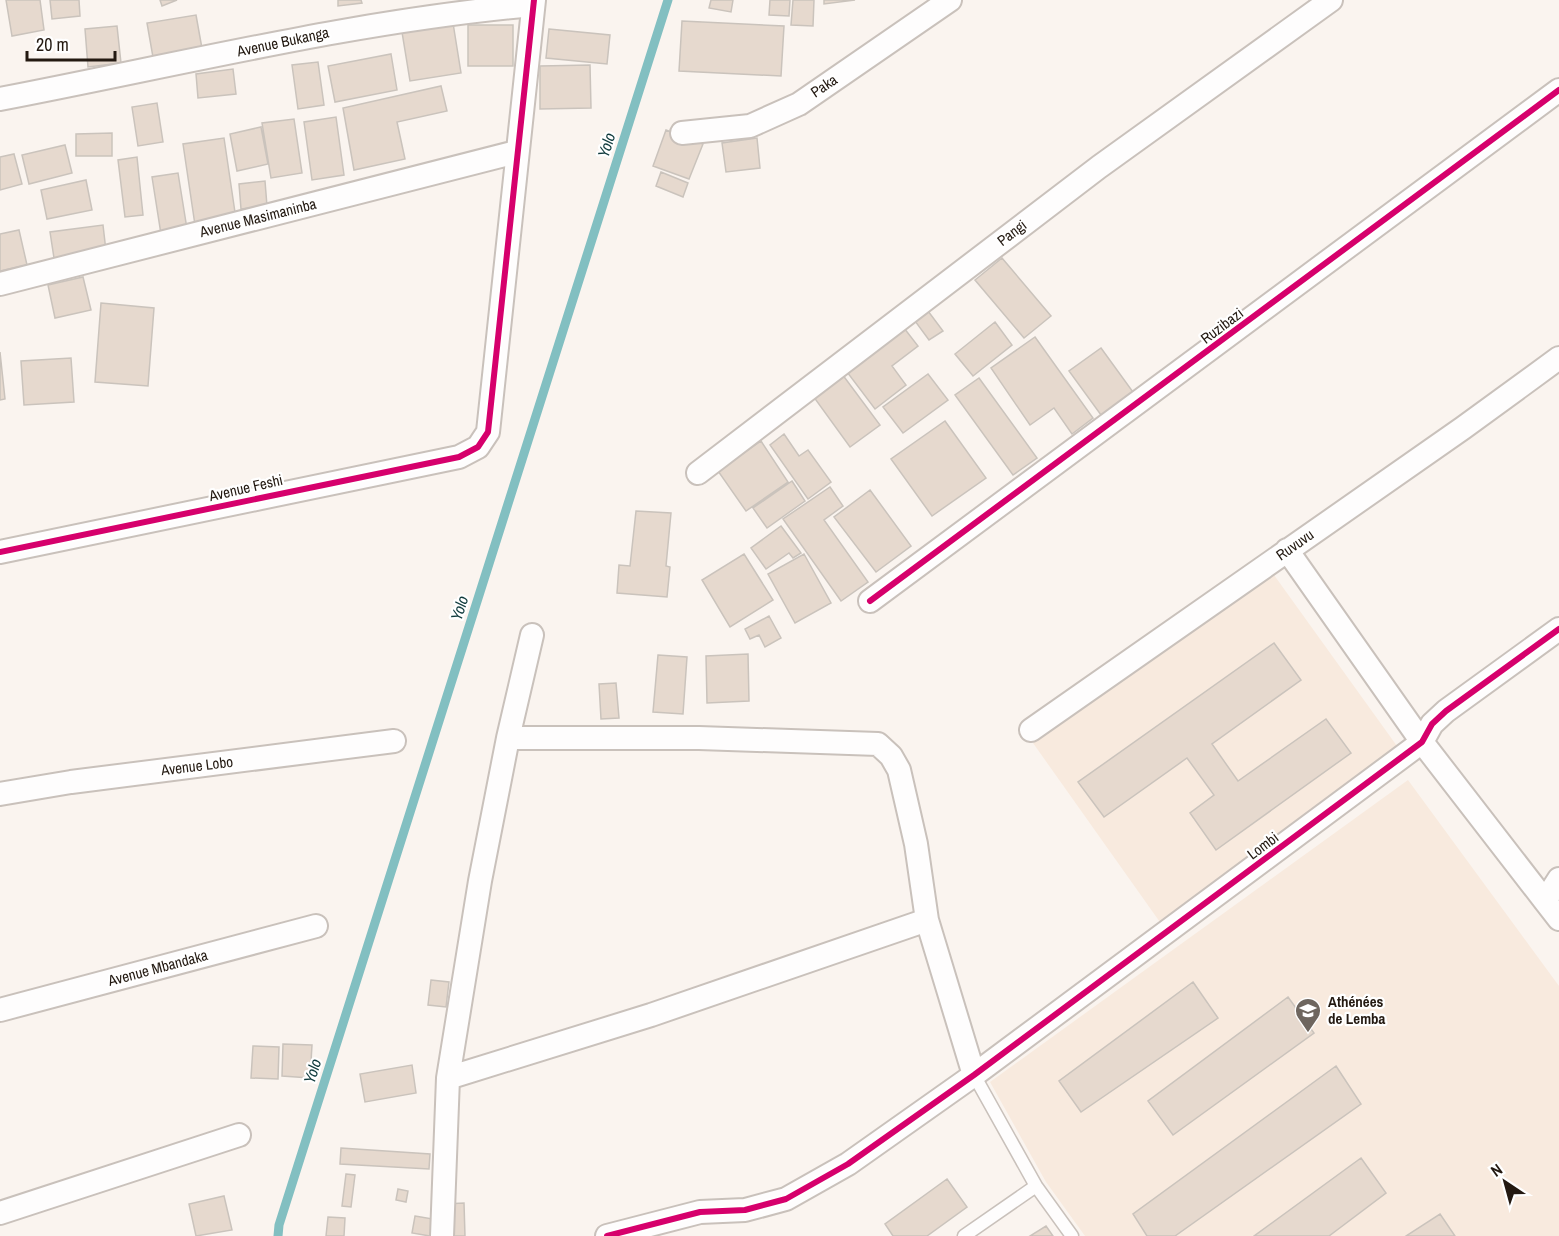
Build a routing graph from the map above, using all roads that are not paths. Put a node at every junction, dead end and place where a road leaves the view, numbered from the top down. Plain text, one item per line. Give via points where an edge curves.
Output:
1 (950, 0) edge
2 (1331, 0) edge
3 (533, 2) edge
4 (1559, 90) edge
5 (0, 99) edge
6 (682, 133) dead end
7 (516, 152) junction
8 (0, 285) edge
9 (1559, 358) edge
10 (698, 473) dead end
11 (1287, 550) junction
12 (0, 552) edge
13 (870, 601) dead end
14 (1559, 629) edge
15 (532, 635) dead end
16 (1031, 730) dead end
17 (508, 738) junction
18 (394, 741) dead end
19 (1422, 742) junction
20 (0, 794) edge
21 (1559, 879) edge
22 (1545, 901) junction
23 (927, 920) junction
24 (1559, 920) edge
25 (316, 926) dead end
26 (0, 1010) edge
27 (974, 1076) junction
28 (448, 1078) junction
29 (239, 1135) dead end
30 (1036, 1186) junction
31 (0, 1213) edge
32 (442, 1236) edge
33 (607, 1236) edge
34 (964, 1236) edge
35 (1072, 1236) edge

1 - 6 street, Paka via 799,104 750,126
2 - 10 street, Pangi via 1089,174
3 - 5 street, Avenue Bukanga via 347,28
3 - 7 street
4 - 13 street, Ruzibazi
7 - 8 street, Avenue Masimaninba
7 - 12 street, Avenue Feshi via 488,432 478,447 459,457
9 - 11 street, Ruvuvu
11 - 16 street, Ruvuvu
11 - 19 street
14 - 19 street, Lombi via 1446,711 1432,724
15 - 17 street
17 - 23 street via 699,738 878,744 898,770 916,844
17 - 28 street
18 - 20 street, Avenue Lobo
19 - 22 street
19 - 27 street, Lombi
21 - 22 street
22 - 24 street
23 - 27 street
23 - 28 street via 651,1016
25 - 26 street, Avenue Mbandaka
27 - 30 lane
27 - 33 street, Lombi via 848,1164 786,1199 744,1210 700,1212
28 - 32 street
29 - 31 street
30 - 34 lane
30 - 35 lane

